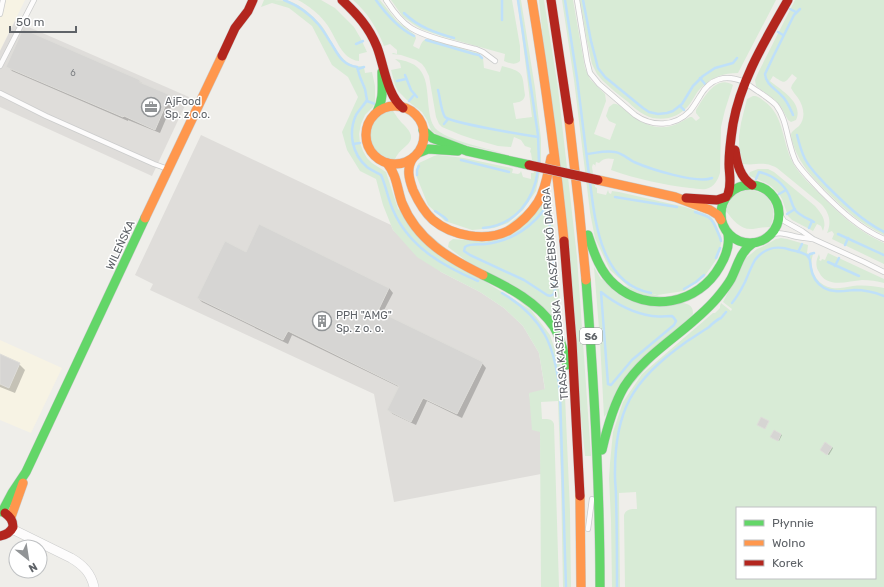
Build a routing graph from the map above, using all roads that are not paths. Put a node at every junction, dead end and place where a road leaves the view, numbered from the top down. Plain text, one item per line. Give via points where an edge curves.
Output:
1 (4, 0) edge
2 (34, 0) edge
3 (244, 0) edge
4 (253, 0) edge
5 (342, 0) edge
6 (386, 0) edge
7 (532, 0) edge
8 (551, 0) edge
9 (577, 0) edge
10 (788, 0) edge
11 (1, 8) edge
12 (0, 14) edge
13 (235, 28) junction
14 (495, 61) dead end
15 (382, 62) junction
16 (0, 66) edge
17 (746, 83) junction
18 (0, 93) edge
19 (403, 108) junction
20 (377, 112) junction
21 (423, 130) junction
22 (732, 132) junction
23 (553, 147) junction
24 (468, 152) junction
25 (416, 155) junction
26 (387, 163) junction
27 (169, 169) junction
28 (752, 185) junction
29 (727, 196) junction
30 (675, 197) junction
31 (578, 205) junction
32 (779, 213) junction
33 (721, 220) junction
34 (728, 234) junction
35 (769, 235) junction
36 (813, 239) junction
37 (884, 240) edge
38 (753, 243) junction
39 (884, 272) edge
40 (575, 391) junction
41 (597, 456) junction
42 (579, 457) junction
43 (598, 467) junction
44 (26, 472) junction
45 (584, 486) dead end
46 (587, 501) dead end
47 (1, 512) edge
48 (590, 516) junction
49 (11, 517) junction
50 (12, 529) junction
51 (590, 531) dead end
52 (0, 537) edge
53 (594, 538) dead end
54 (586, 546) dead end
55 (600, 575) junction
56 (582, 576) junction
57 (94, 587) edge
58 (581, 587) edge
59 (600, 587) edge

1 - 11 lane
2 - 16 lane
3 - 13 main road, WILEŃSKA
4 - 13 main road, WILEŃSKA
5 - 15 main road via 368,28
6 - 14 lane via 399,18 411,28 476,49
7 - 23 main road, TRASA KASZUBSKA – KASZËBSKÔ DARGA / S6
8 - 31 main road, S6
9 - 17 lane via 590,73 599,84 640,118 656,124 677,121 694,107 703,91 717,80 731,78
10 - 17 main road
11 - 12 lane
13 - 27 main road, WILEŃSKA
15 - 19 main road via 393,97
15 - 20 main road via 383,99
17 - 22 main road via 736,110
17 - 37 lane via 768,98 778,109 793,155 806,176 852,220
18 - 27 lane
19 - 20 main road via 394,106
19 - 21 main road via 416,115
20 - 26 main road via 369,121 366,139 373,155
21 - 24 main road via 432,138
21 - 25 main road via 423,142
22 - 28 main road via 736,161 741,174
22 - 29 main road via 729,163 731,184
23 - 25 main road via 543,192 531,212 512,228 488,236 475,237 441,226 422,209 409,178 410,162
23 - 40 main road, TRASA KASZUBSKA – KASZËBSKÔ DARGA / S6 via 568,280
24 - 25 main road via 428,149
24 - 30 main road, bridge
25 - 26 main road via 402,163
26 - 40 main road via 394,172 409,217 430,244 458,263 516,291 546,316 558,336
27 - 44 main road, WILEŃSKA
28 - 29 main road via 738,187
28 - 32 main road via 761,187 771,194
29 - 30 main road via 718,200
29 - 33 main road via 720,211
30 - 33 main road via 710,210
31 - 34 main road via 595,256 607,277 626,293 650,301 678,300 701,289 711,280 724,258 729,245
31 - 41 main road, S6 via 591,343
32 - 35 main road via 778,222
32 - 36 lane via 784,221
33 - 34 main road
34 - 38 main road via 738,241
35 - 36 lane via 784,233
35 - 38 main road
36 - 39 lane
38 - 43 main road via 747,246 718,298 706,312 630,379 619,396 612,414
40 - 42 main road, TRASA KASZUBSKA – KASZËBSKÔ DARGA / S6
41 - 43 main road, S6
41 - 48 lane
42 - 45 lane
42 - 56 main road, TRASA KASZUBSKA – KASZËBSKÔ DARGA / S6
43 - 55 main road, S6
44 - 47 main road, WILEŃSKA
44 - 49 main road, WILEŃSKA
46 - 48 lane
47 - 49 main road
48 - 51 lane
49 - 50 main road
50 - 52 main road
50 - 57 street via 80,563 90,575
53 - 55 lane
54 - 56 lane
55 - 59 main road, S6
56 - 58 main road, TRASA KASZUBSKA – KASZËBSKÔ DARGA / S6

